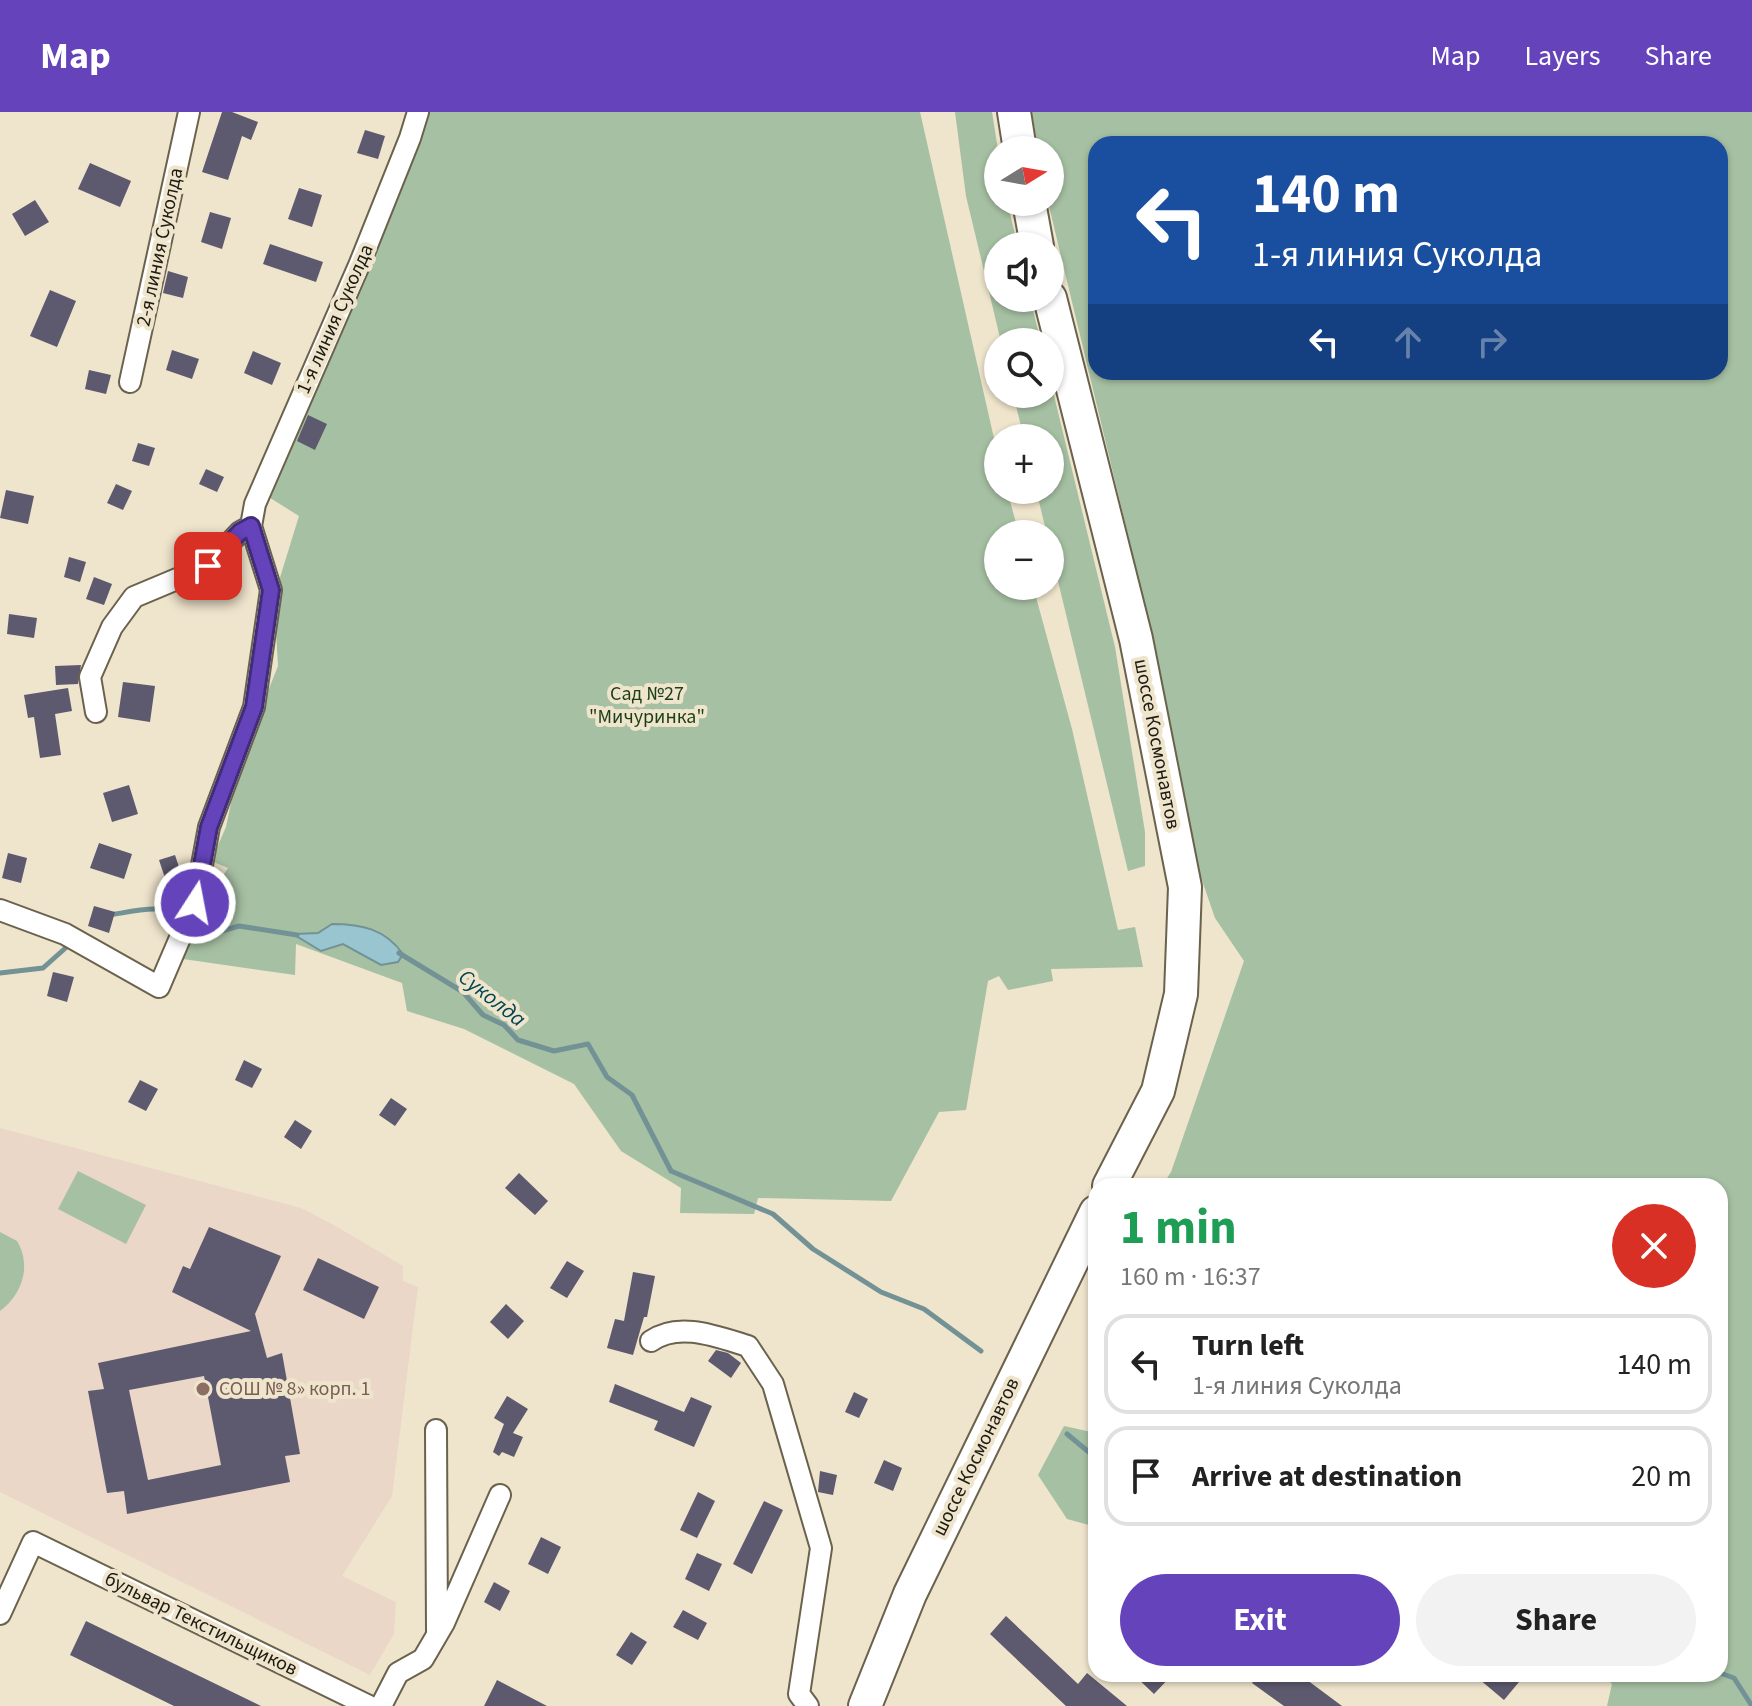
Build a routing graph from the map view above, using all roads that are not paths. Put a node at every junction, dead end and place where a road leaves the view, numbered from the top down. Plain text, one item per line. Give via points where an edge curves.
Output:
1 (189, 112) edge
2 (418, 112) edge
3 (1014, 112) edge
4 (1018, 136) edge
5 (1054, 312) edge
6 (130, 382) dead end
7 (251, 526) junction
8 (96, 712) dead end
9 (0, 910) edge
10 (1113, 1178) edge
11 (1088, 1228) edge
12 (651, 1341) dead end
13 (436, 1430) dead end
14 (500, 1495) dead end
15 (0, 1614) edge
16 (437, 1635) junction
17 (369, 1706) edge
18 (381, 1706) edge
19 (808, 1706) edge
20 (865, 1706) edge

1 - 6 street, 2-я линия Суколда
2 - 7 street, 1-я линия Суколда via 354,278 255,504
3 - 4 main road
5 - 10 main road, шоссе Космонавтов via 1136,639 1185,887 1181,994 1158,1091
7 - 8 street via 208,566 134,597 112,627 90,677
7 - 9 street via 271,590 254,707 209,827 195,903 159,987 65,934
11 - 20 main road, шоссе Космонавтов via 910,1594
12 - 19 street via 661,1333 699,1332 748,1346 773,1384 821,1548 799,1694
13 - 16 street
14 - 16 street
15 - 17 street, бульвар Текстильщиков via 33,1542
16 - 18 street via 423,1659 398,1673

